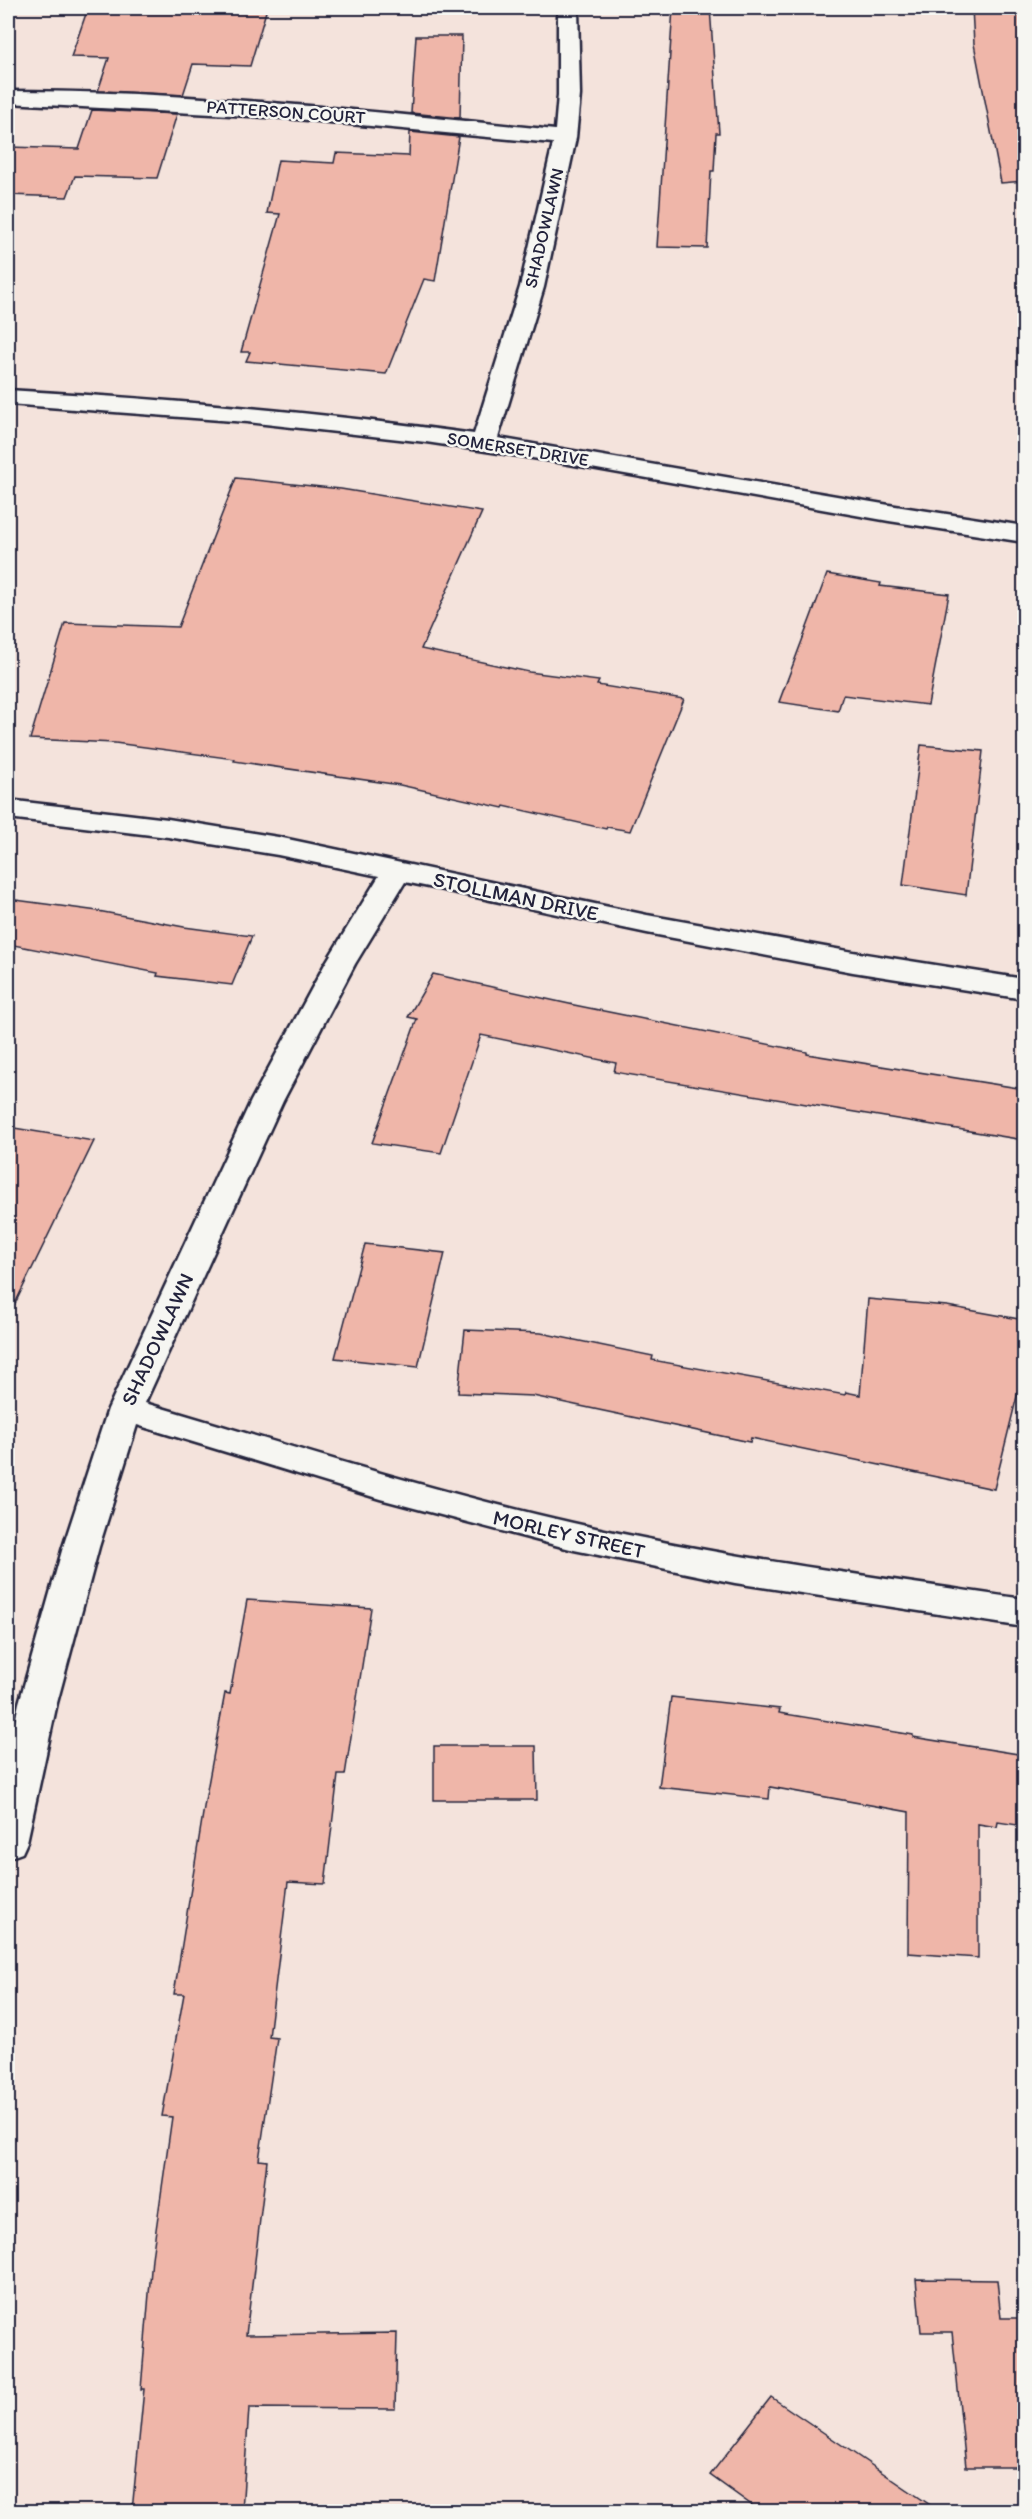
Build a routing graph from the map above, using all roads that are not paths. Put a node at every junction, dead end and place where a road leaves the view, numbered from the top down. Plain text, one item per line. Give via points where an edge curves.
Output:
1 (568, 8) edge
2 (8, 97) edge
3 (565, 138) junction
4 (8, 397) edge
5 (484, 442) junction
6 (1024, 534) edge
7 (8, 809) edge
8 (397, 870) junction
9 (1024, 989) edge
10 (124, 1409) junction
11 (1024, 1613) edge
12 (8, 1842) edge

1 - 3 street, SHADOWLAWN via 569,95
2 - 3 street, PATTERSON COURT via 238,107
3 - 5 street, SHADOWLAWN via 532,287
4 - 5 street, SOMERSET DRIVE via 242,414
5 - 6 street, SOMERSET DRIVE
7 - 8 street, STOLLMAN DRIVE via 179,830
8 - 9 street, STOLLMAN DRIVE via 658,926
8 - 10 street, SHADOWLAWN via 340,964 267,1101
10 - 11 street, MORLEY STREET via 445,1506 639,1551
10 - 12 street, SHADOWLAWN via 38,1703

